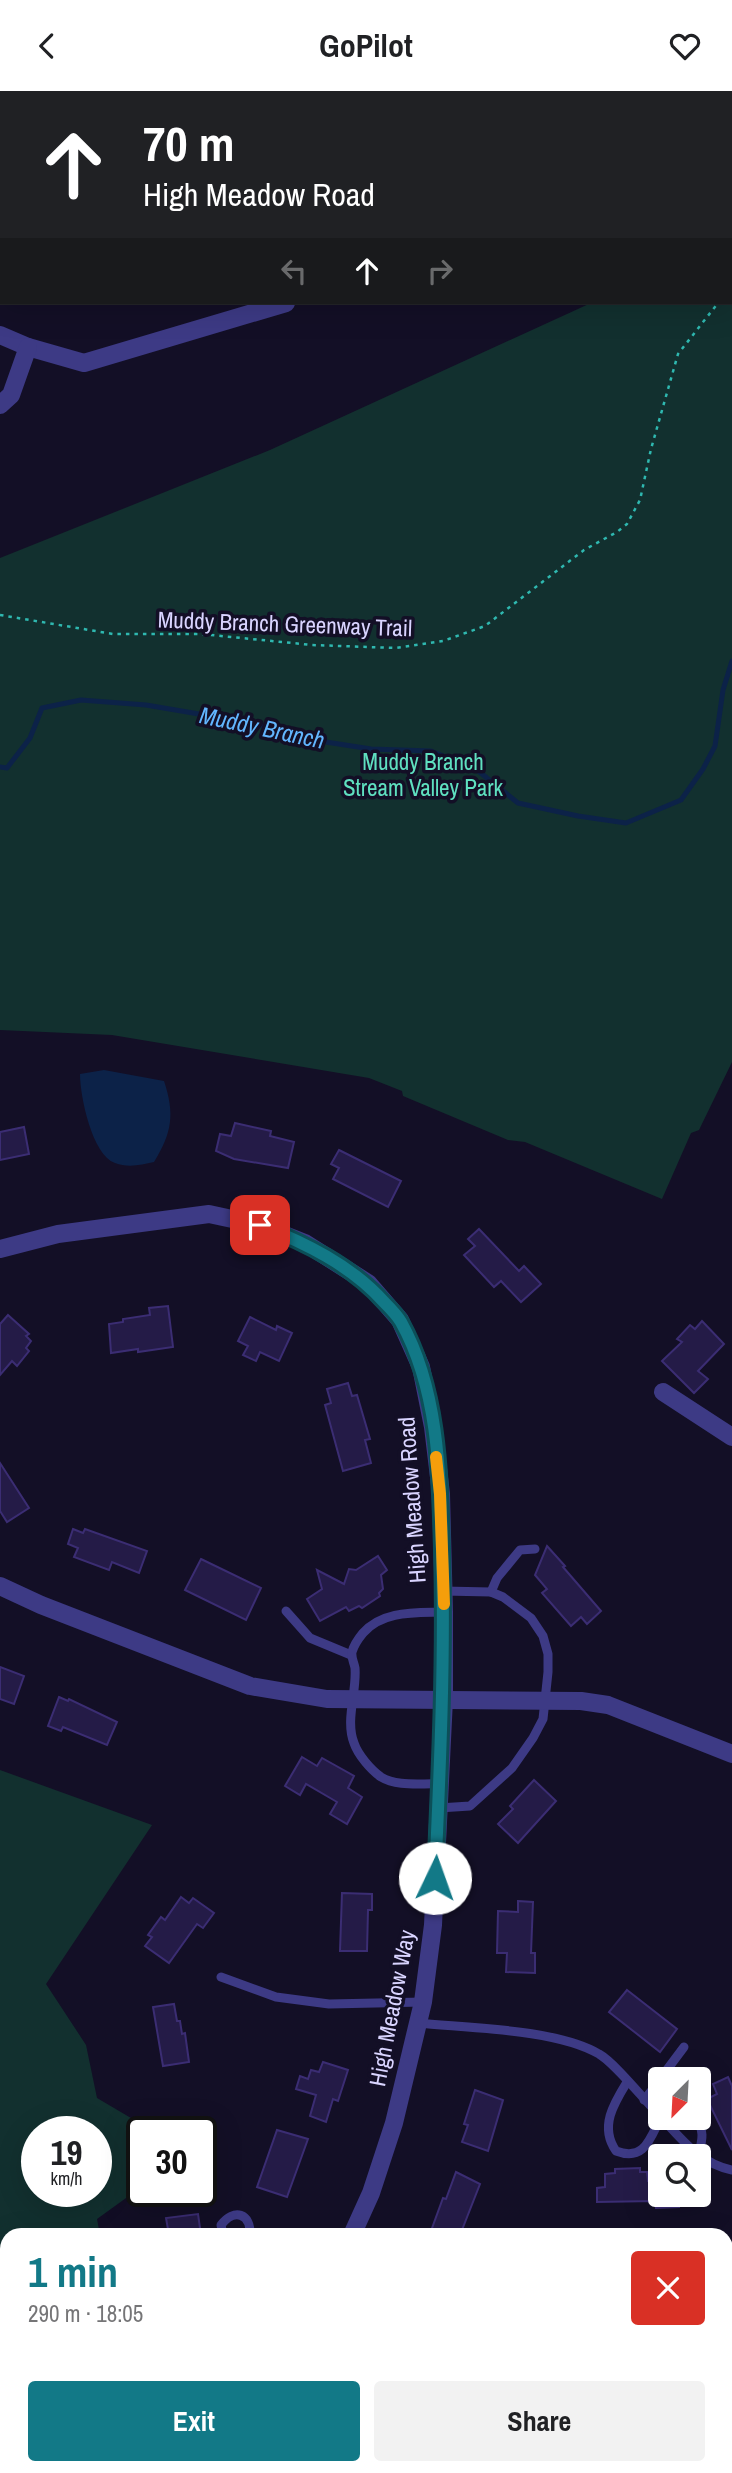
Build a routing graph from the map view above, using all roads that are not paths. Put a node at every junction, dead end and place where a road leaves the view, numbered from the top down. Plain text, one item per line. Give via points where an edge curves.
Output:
1 (279, 305) edge
2 (0, 335) edge
3 (28, 347) junction
4 (0, 405) edge
5 (0, 1249) edge
6 (663, 1392) dead end
7 (732, 1437) edge
8 (535, 1549) dead end
9 (0, 1586) edge
10 (443, 1591) junction
11 (491, 1593) junction
12 (286, 1611) dead end
13 (444, 1612) junction
14 (351, 1655) junction
15 (353, 1699) junction
16 (444, 1699) junction
17 (546, 1700) junction
18 (732, 1754) edge
19 (440, 1784) junction
20 (439, 1808) junction
21 (222, 1977) dead end
22 (423, 2002) junction
23 (418, 2023) junction
24 (684, 2047) dead end
25 (669, 2067) edge
26 (627, 2082) junction
27 (648, 2095) edge
28 (644, 2100) junction
29 (648, 2104) edge
30 (654, 2130) edge
31 (674, 2130) edge
32 (687, 2144) edge
33 (711, 2164) edge
34 (732, 2170) edge
35 (222, 2228) edge
36 (250, 2228) edge
37 (355, 2228) edge

1 - 3 street via 84,363
2 - 3 street
3 - 4 street via 11,395
5 - 10 street, High Meadow Road via 58,1234 209,1215 260,1225 305,1243 368,1283 400,1320 421,1367 440,1494
6 - 7 street
8 - 11 lane via 520,1550
9 - 15 street via 250,1686
10 - 11 lane
10 - 13 street, High Meadow Road
11 - 17 lane via 531,1618 543,1636 548,1654
12 - 14 lane via 310,1638
13 - 14 lane via 401,1613 380,1620 364,1632
13 - 16 street, High Meadow Road
14 - 15 lane
15 - 16 street
15 - 19 lane via 354,1743 374,1770 396,1783
16 - 17 street
16 - 19 street, High Meadow Way
17 - 18 street via 608,1705
17 - 20 lane via 543,1719 512,1768 470,1806
19 - 20 street, High Meadow Way
20 - 22 street, High Meadow Way via 433,1925
21 - 22 lane via 276,1997 329,2004
22 - 23 street, High Meadow Way
23 - 26 lane via 560,2039 601,2055
23 - 37 street, High Meadow Way via 394,2123
24 - 25 lane
26 - 28 lane
26 - 30 lane via 609,2119 608,2134 616,2151 639,2153
27 - 28 lane
28 - 29 lane
31 - 32 lane
33 - 34 lane
35 - 36 lane via 234,2214 245,2218

